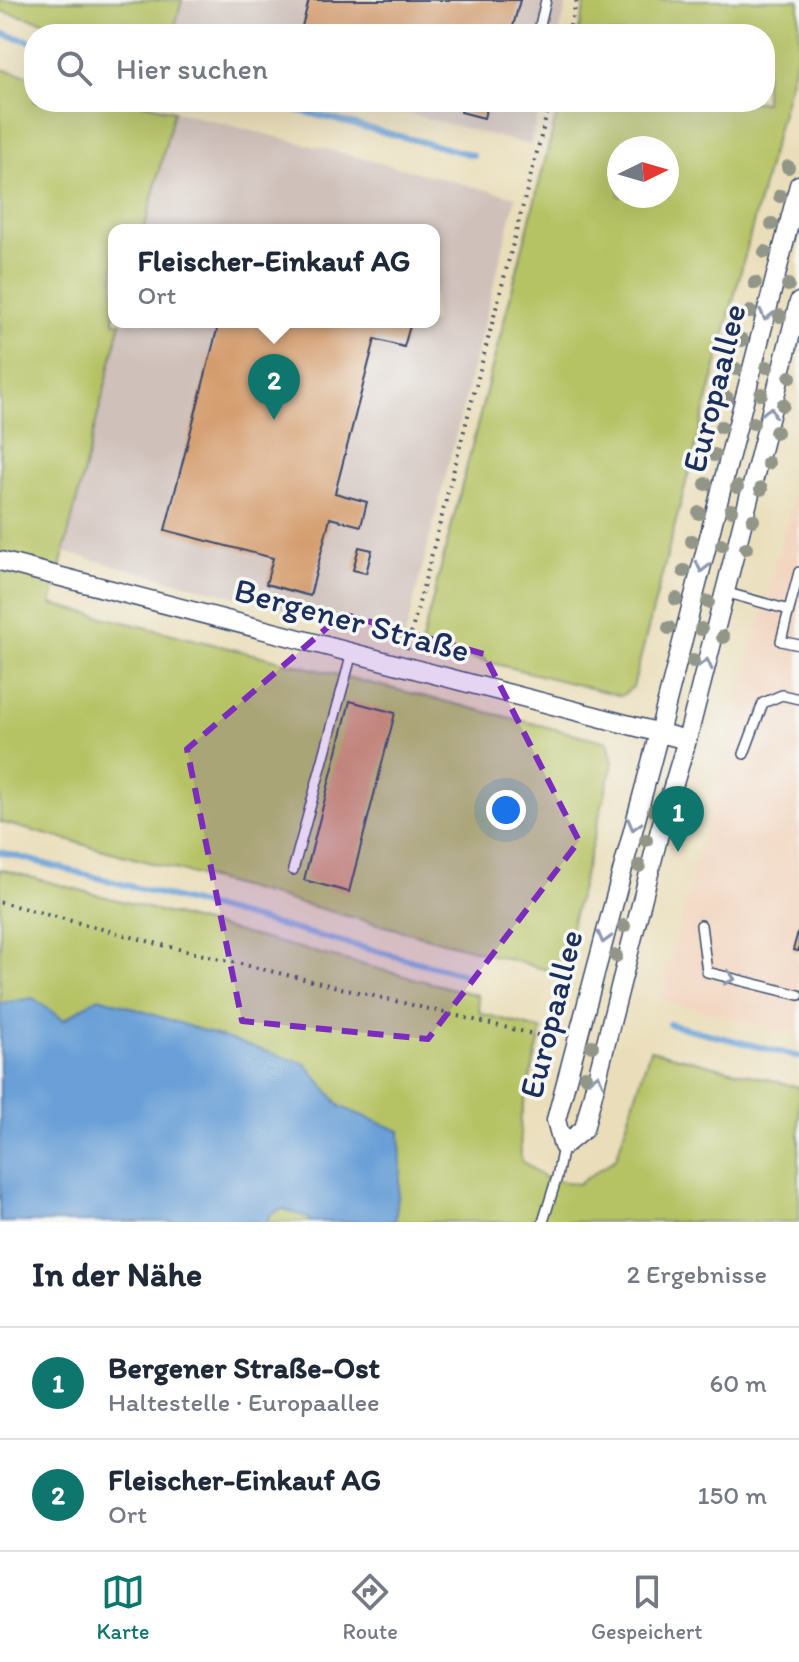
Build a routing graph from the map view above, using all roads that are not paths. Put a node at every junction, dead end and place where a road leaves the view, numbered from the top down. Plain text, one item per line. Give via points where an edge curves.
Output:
1 (546, 0) edge
2 (540, 24) edge
3 (799, 185) edge
4 (799, 302) edge
5 (0, 561) edge
6 (799, 572) edge
7 (724, 592) junction
8 (789, 610) junction
9 (799, 645) edge
10 (352, 653) junction
11 (799, 699) edge
12 (659, 733) junction
13 (687, 740) junction
14 (744, 754) dead end
15 (293, 870) dead end
16 (701, 925) dead end
17 (799, 995) edge
18 (563, 1146) junction
19 (543, 1222) edge

1 - 2 lane
3 -> 12 street, Europaallee
7 -> 4 street, Europaallee
5 - 10 street, Bergener Straße
6 - 8 lane
7 - 8 lane
13 -> 7 street, Europaallee
8 - 9 lane via 781,641
10 - 12 street, Bergener Straße
10 - 15 lane
11 - 14 lane via 782,695 763,703
12 - 13 street, Bergener Straße
12 -> 18 street, Europaallee via 556,1120
18 -> 13 street, Europaallee via 584,1129
16 -> 17 lane via 707,972
18 - 19 lane

